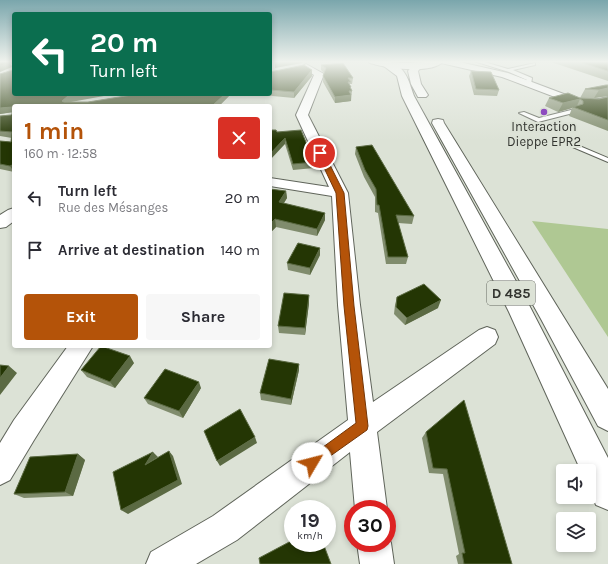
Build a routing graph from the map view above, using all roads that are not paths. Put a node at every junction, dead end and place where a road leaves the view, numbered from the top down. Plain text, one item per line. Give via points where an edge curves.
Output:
1 (314, 87) edge
2 (406, 87) edge
3 (418, 87) edge
4 (539, 87) edge
5 (608, 100) edge
6 (575, 111) edge
7 (522, 113) dead end
8 (570, 144) dead end
9 (608, 160) edge
10 (272, 182) edge
11 (340, 193) junction
12 (12, 214) edge
13 (0, 223) edge
14 (487, 337) dead end
15 (80, 348) edge
16 (608, 416) edge
17 (362, 426) junction
18 (0, 470) edge
19 (608, 493) edge
20 (370, 500) edge
21 (375, 552) edge
22 (163, 564) edge
23 (377, 564) edge

1 - 11 street via 302,115
2 - 19 main road, D 485 via 408,96 521,312
3 - 16 main road, D 485
4 - 5 street via 586,104
6 - 7 lane via 538,120
8 - 9 lane
10 - 11 street
11 - 17 street
12 - 13 street
14 - 17 street
15 - 18 street
17 - 20 street
17 - 22 street via 225,528
21 - 23 street

